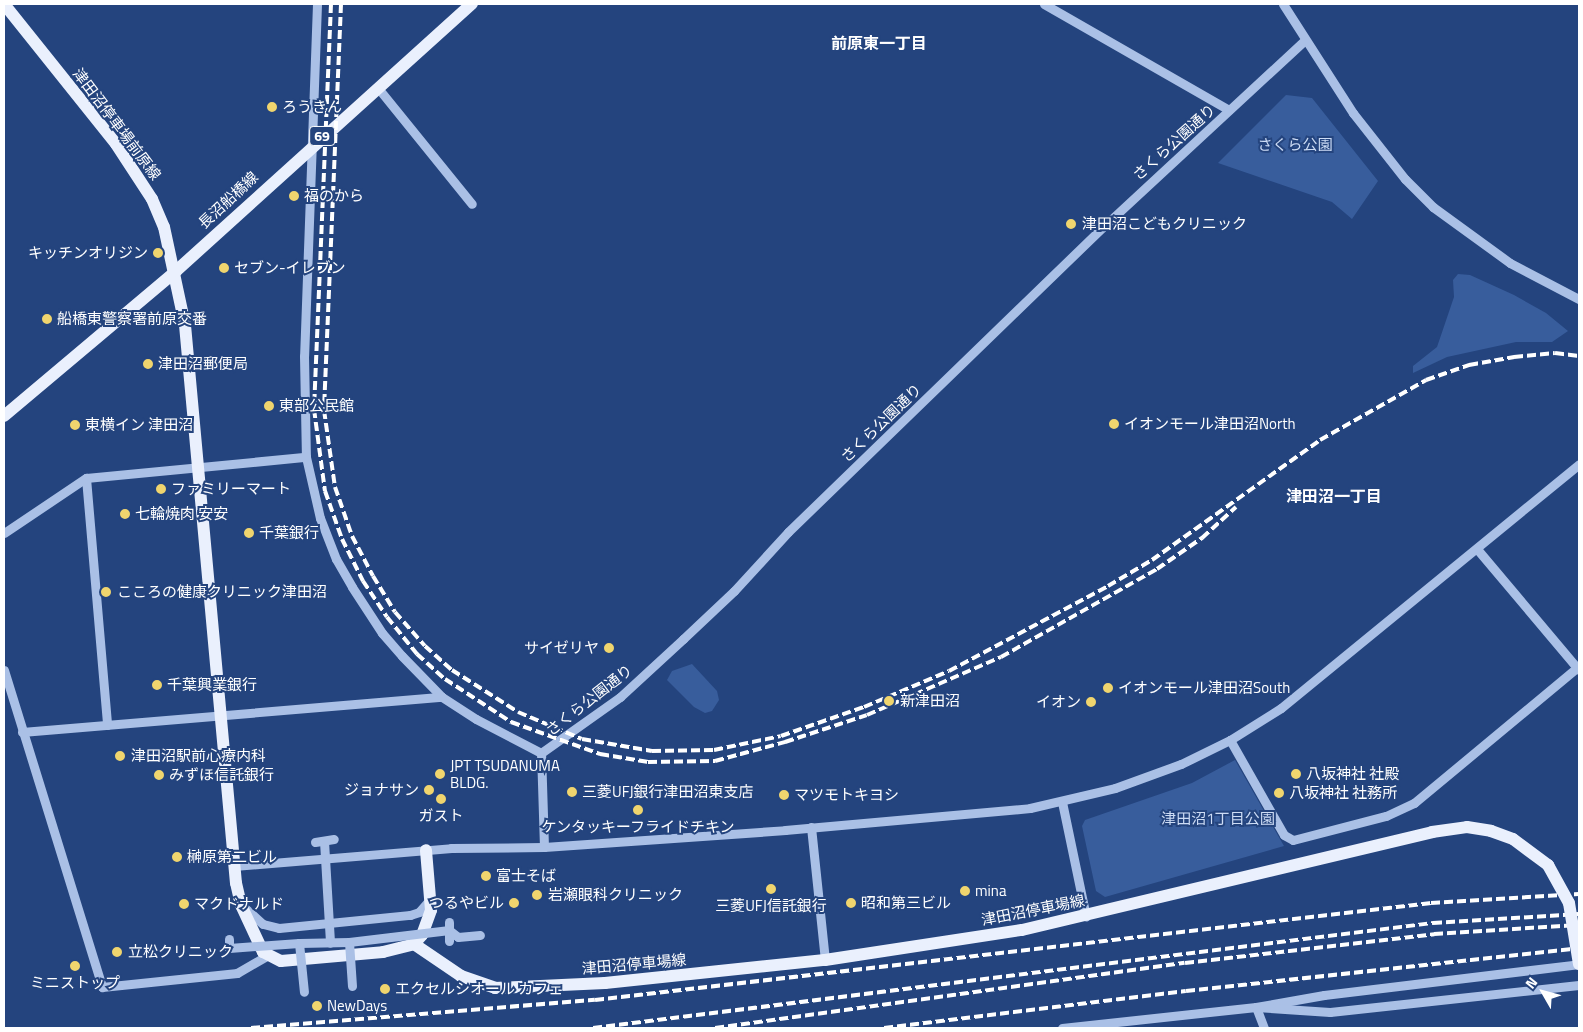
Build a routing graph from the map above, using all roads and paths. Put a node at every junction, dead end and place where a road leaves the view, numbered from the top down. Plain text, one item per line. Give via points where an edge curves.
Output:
1 (4, 4) edge
2 (317, 4) edge
3 (472, 4) edge
4 (1044, 4) edge
5 (1283, 4) edge
6 (1304, 41) junction
7 (378, 88) junction
8 (1229, 110) junction
9 (312, 144) junction
10 (472, 204) dead end
11 (176, 271) junction
12 (1579, 299) edge
13 (4, 416) edge
14 (306, 457) junction
15 (1579, 464) edge
16 (200, 469) junction
17 (86, 478) junction
18 (4, 532) edge
19 (1478, 549) junction
20 (1578, 668) edge
21 (4, 670) edge
22 (442, 696) junction
23 (219, 717) junction
24 (107, 725) junction
25 (22, 732) junction
26 (1230, 740) junction
27 (541, 754) junction
28 (1062, 802) junction
29 (811, 827) junction
30 (324, 841) dead end
31 (544, 848) junction
32 (426, 850) junction
33 (234, 866) junction
34 (431, 897) junction
35 (241, 905) junction
36 (1086, 917) junction
37 (449, 926) junction
38 (480, 935) dead end
39 (229, 939) dead end
40 (449, 941) dead end
41 (330, 942) junction
42 (348, 942) junction
43 (299, 943) junction
44 (414, 944) junction
45 (267, 956) junction
46 (825, 960) junction
47 (1579, 964) edge
48 (1579, 985) edge
49 (352, 986) dead end
50 (304, 992) dead end
51 (1256, 1008) junction
52 (1062, 1028) edge
53 (1264, 1028) edge

1 - 11 main road, 津田沼停車場前原線 via 135,171 164,227
2 - 9 street
3 - 7 main road, 長沼船橋線 / 69
4 - 8 street
5 - 6 street
6 - 8 street, さくら公園通り
6 - 12 street via 1353,113 1405,179 1433,207 1510,263
7 - 9 main road, 長沼船橋線 / 69
7 - 10 street
8 - 27 street, さくら公園通り via 968,357 689,634 620,697
9 - 11 main road, 長沼船橋線 / 69
9 - 14 street via 304,356
11 - 13 main road, 長沼船橋線 / 69
11 - 16 main road, 津田沼停車場前原線
14 - 16 street
14 - 22 street via 320,518 336,559 382,633
15 - 19 street
16 - 17 street
16 - 23 main road, 津田沼停車場前原線
17 - 18 street
17 - 24 street
19 - 20 street
19 - 26 street via 1301,693
20 - 26 street via 1414,803 1386,816 1293,840 1284,835
21 - 25 street
22 - 23 street
22 - 27 street via 476,719
23 - 24 street
23 - 33 main road, 津田沼停車場前原線
24 - 25 street
25 - 45 street via 102,987 237,973
26 - 28 street via 1165,770 1116,788
27 - 31 street, さくら公園通り
28 - 29 street via 1030,808
28 - 36 street
29 - 31 street
29 - 46 street
30 - 41 street, bridge
31 - 32 street
32 - 33 street
32 - 34 main road
33 - 35 main road, 津田沼停車場前原線
34 - 35 street via 419,912 410,915 279,928 263,924
34 - 44 main road via 428,921
35 - 45 main road
36 - 46 main road, 津田沼停車場線
36 - 47 main road, 津田沼停車場線, bridge via 1432,832 1467,827 1513,839 1548,865 1560,882 1575,926
37 - 38 street, bridge via 458,937
37 - 40 street
37 - 42 street, bridge
39 - 43 street, bridge via 229,948
41 - 42 street
41 - 43 street
42 - 49 street, bridge
43 - 50 street, bridge
44 - 45 main road via 383,952 291,961
44 - 46 main road, 津田沼停車場線 via 473,982 507,990 684,976
47 - 51 street via 1324,995
48 - 51 street via 1330,1012
51 - 52 street
51 - 53 street

